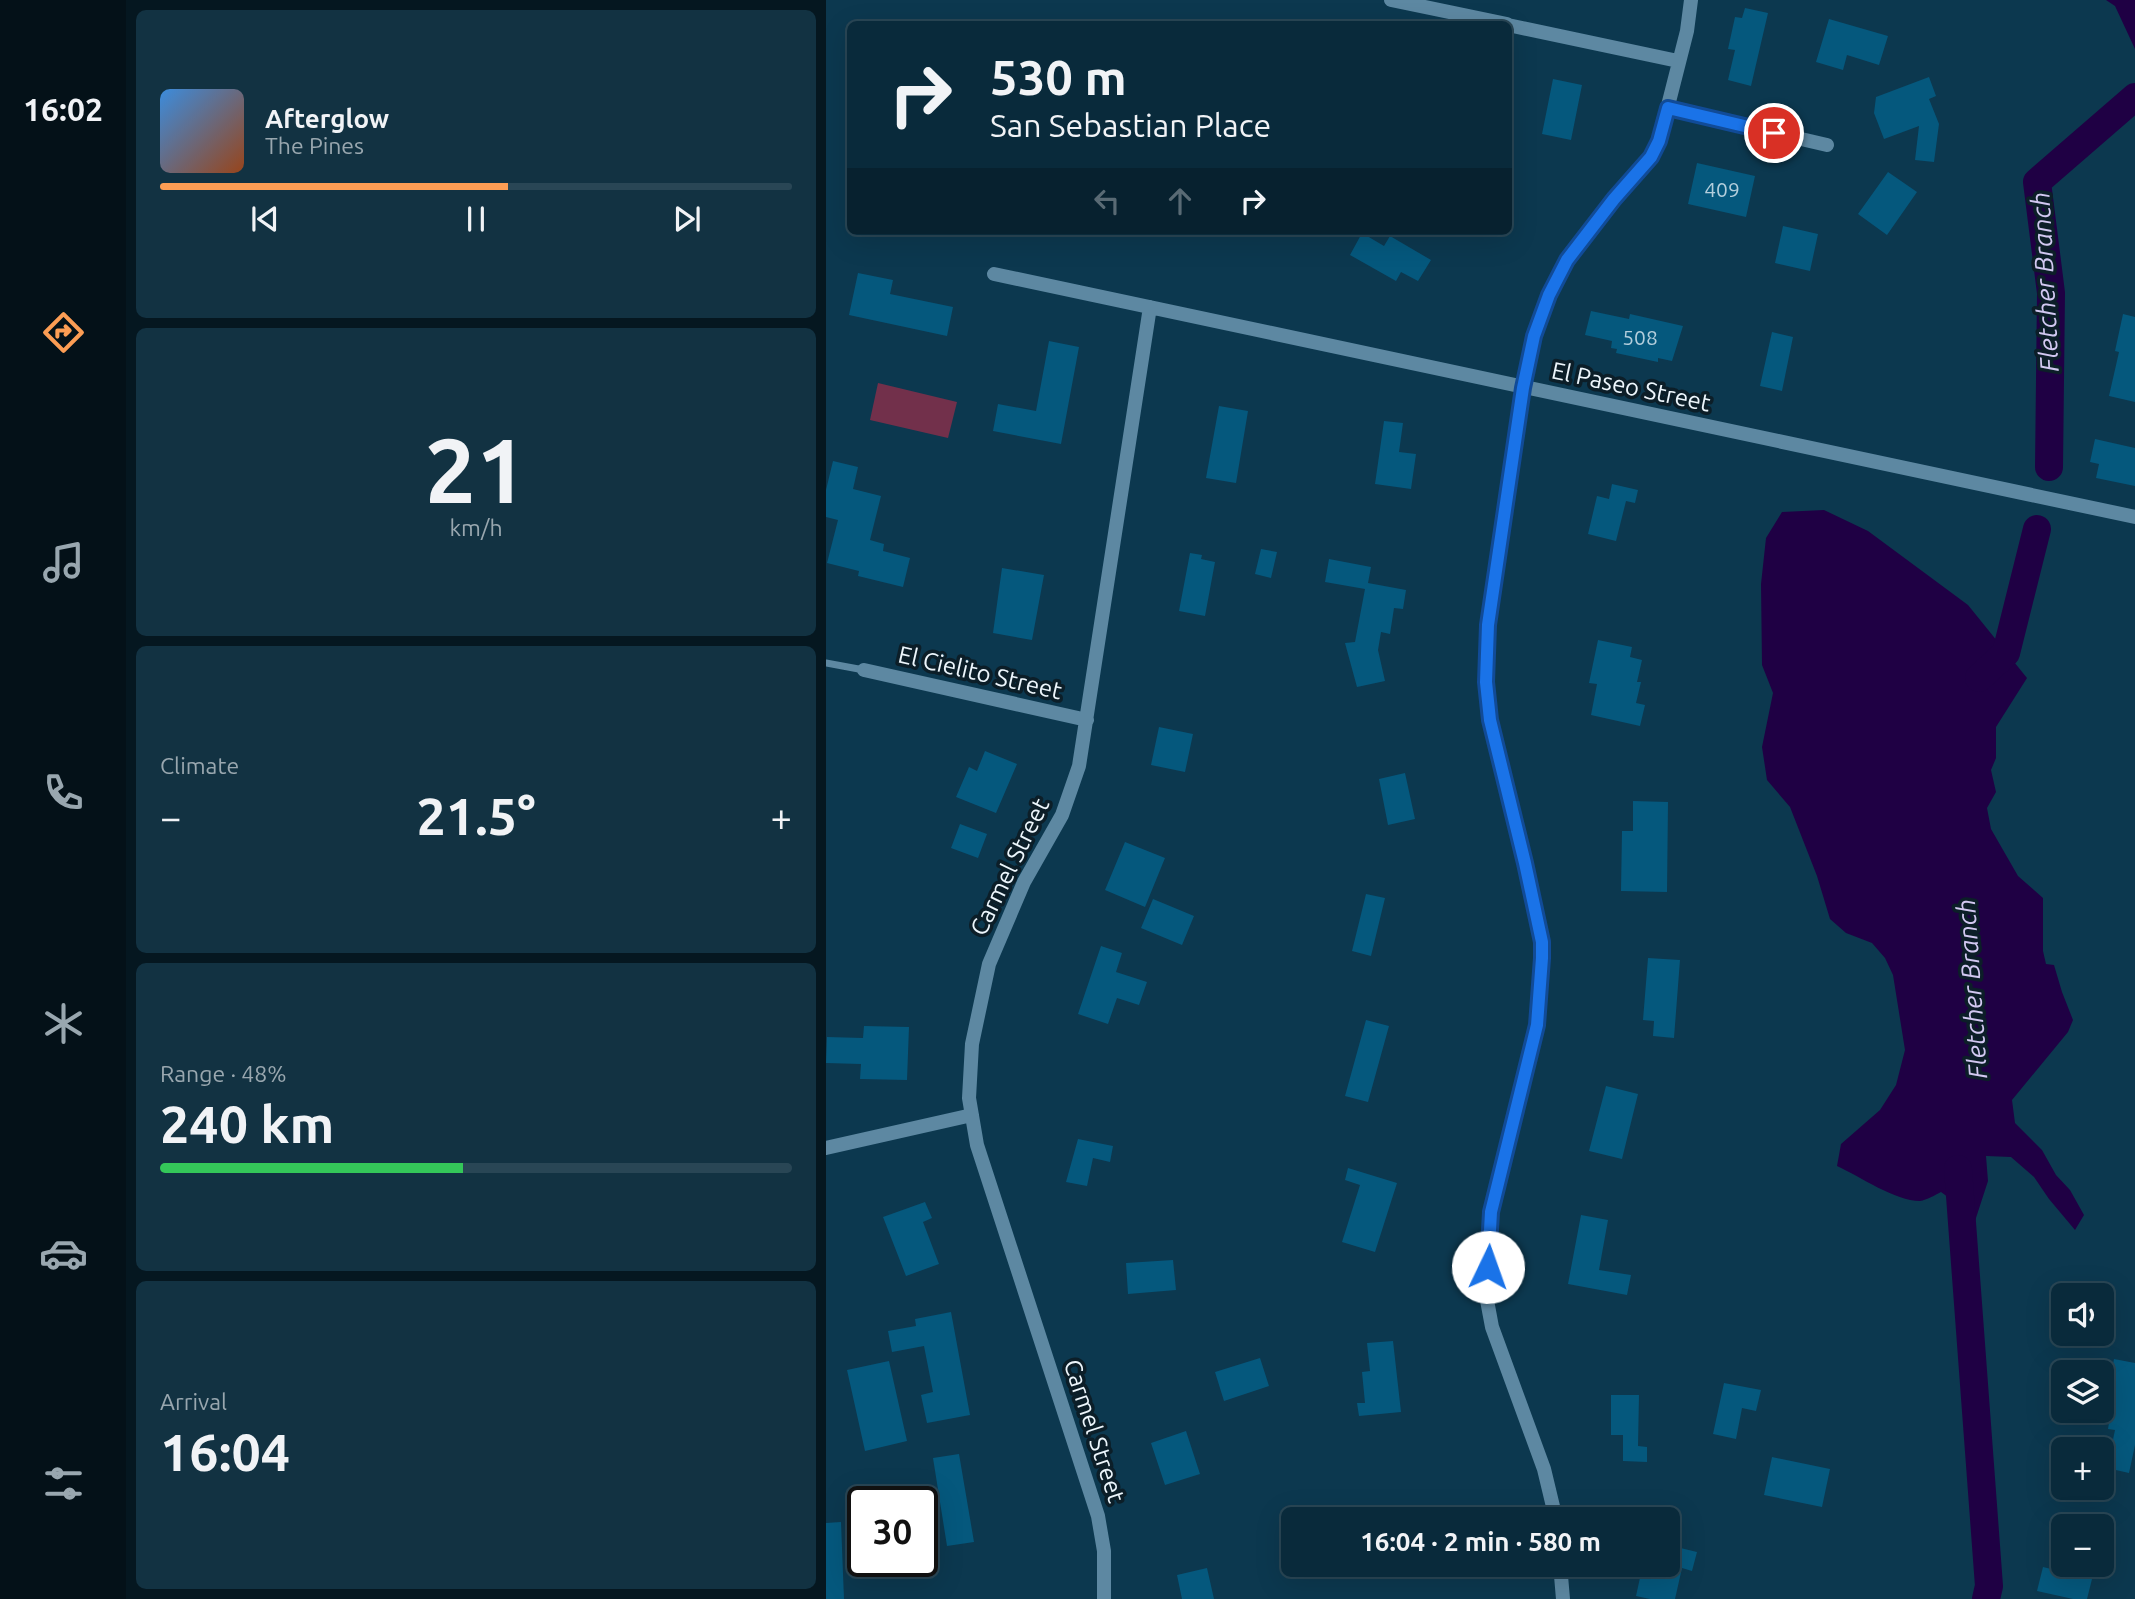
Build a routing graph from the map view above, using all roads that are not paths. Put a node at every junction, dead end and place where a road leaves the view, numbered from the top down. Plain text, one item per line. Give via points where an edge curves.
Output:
1 (1391, 0) edge
2 (1691, 0) edge
3 (1489, 21) edge
4 (1512, 26) edge
5 (1678, 61) junction
6 (1668, 108) junction
7 (1828, 145) dead end
8 (994, 274) dead end
9 (1150, 307) junction
10 (1523, 388) junction
11 (2135, 517) edge
12 (826, 663) edge
13 (864, 670) joint
14 (1087, 720) junction
15 (972, 1115) junction
16 (826, 1148) edge
17 (1553, 1507) edge
18 (1561, 1577) edge
19 (1104, 1599) edge
20 (1563, 1599) edge

1 - 3 street
2 - 5 street
4 - 5 street
5 - 6 street
6 - 7 street
6 - 10 street via 1651,157 1567,260 1534,336
8 - 9 street, El Paseo Street
9 - 10 street, El Paseo Street
9 - 14 street, Carmel Street
10 - 11 street, El Paseo Street
10 - 17 street via 1488,625 1486,682 1490,720 1542,942 1542,982 1537,1025 1491,1212 1486,1295 1492,1328 1544,1469
12 - 13 lane
13 - 14 street, El Cielito Street
14 - 15 street, Carmel Street via 1079,766 1062,815 1024,882 989,964 972,1044
15 - 16 street
15 - 19 street, Carmel Street via 977,1144 1098,1516
18 - 20 street

